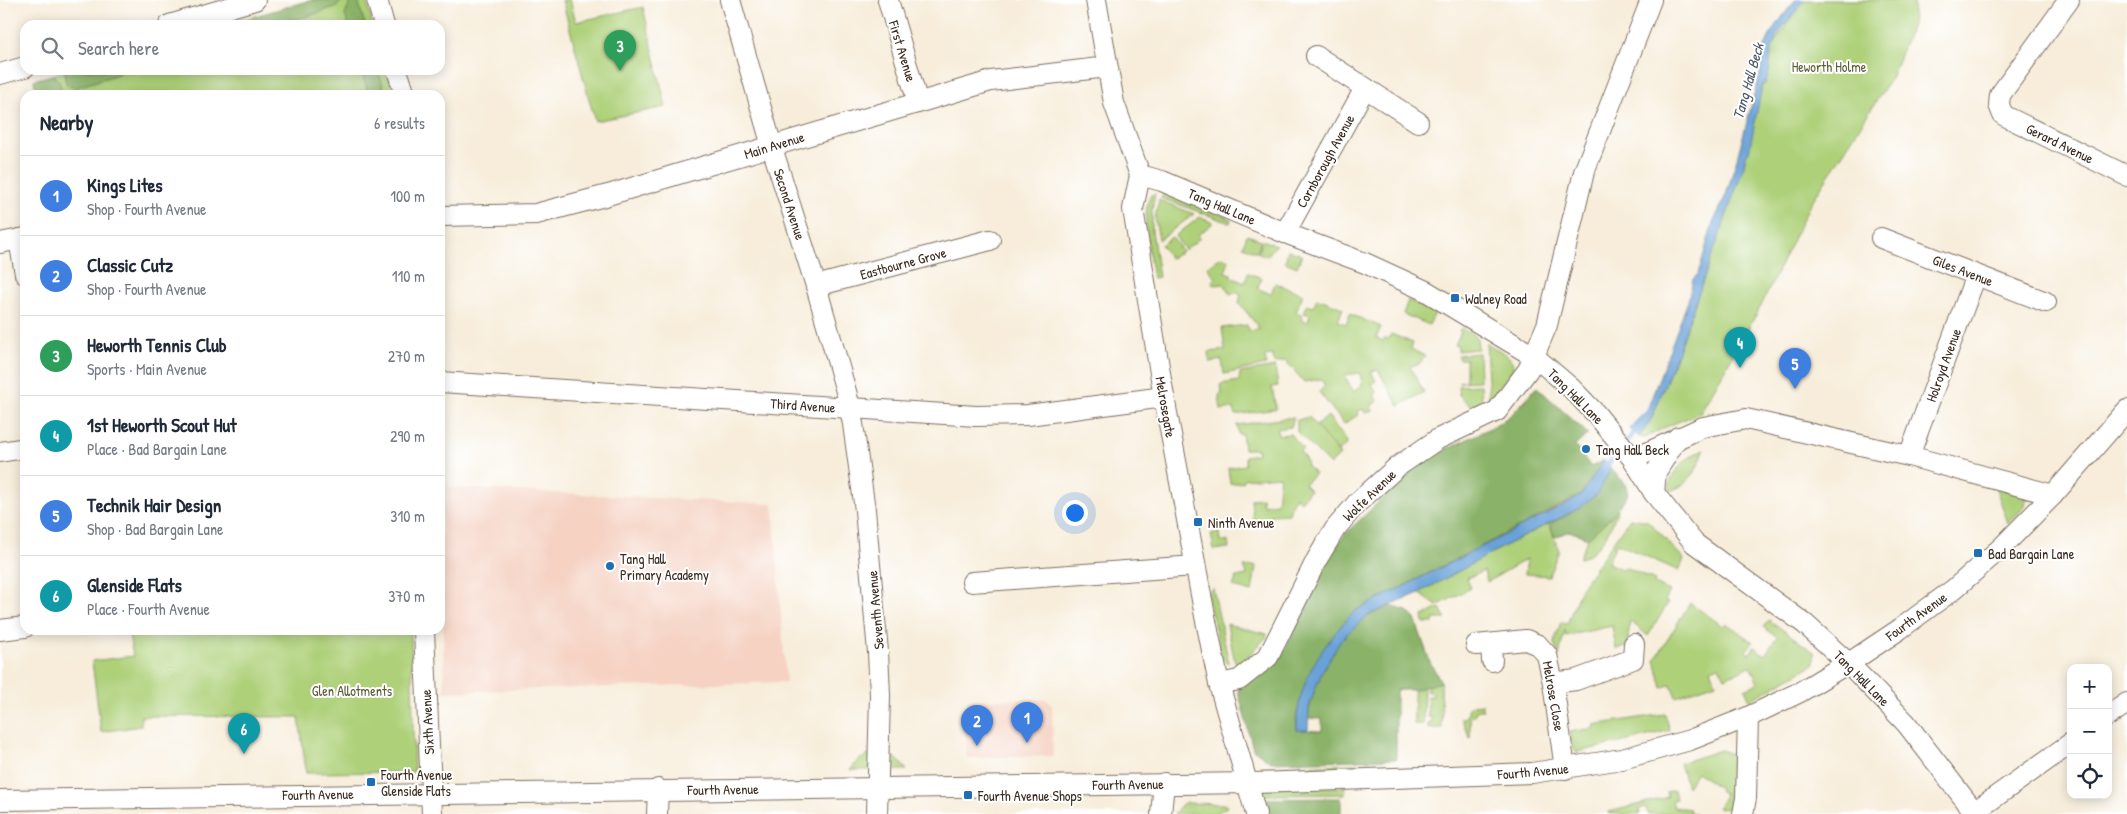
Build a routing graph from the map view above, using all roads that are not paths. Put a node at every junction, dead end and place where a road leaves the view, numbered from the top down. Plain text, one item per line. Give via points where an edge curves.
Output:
1 (255, 0) edge
2 (377, 0) edge
3 (730, 0) edge
4 (888, 0) edge
5 (1096, 0) edge
6 (1651, 0) edge
7 (2069, 0) edge
8 (186, 20) edge
9 (383, 20) edge
10 (1316, 56) dead end
11 (1107, 67) junction
12 (20, 68) edge
13 (0, 74) edge
14 (399, 75) edge
15 (1365, 88) junction
16 (403, 90) edge
17 (918, 103) junction
18 (1418, 122) dead end
19 (772, 145) junction
20 (1140, 175) junction
21 (2127, 176) edge
22 (445, 216) edge
23 (1285, 233) junction
24 (20, 238) edge
25 (1881, 238) dead end
26 (990, 240) dead end
27 (0, 243) edge
28 (1976, 275) junction
29 (816, 286) junction
30 (2046, 302) dead end
31 (1535, 357) junction
32 (445, 382) edge
33 (1164, 397) junction
34 (850, 408) junction
35 (2127, 410) edge
36 (1678, 437) junction
37 (20, 449) edge
38 (0, 452) edge
39 (1909, 456) junction
40 (1633, 459) junction
41 (1654, 493) junction
42 (2053, 495) junction
43 (1195, 566) junction
44 (972, 582) dead end
45 (20, 628) edge
46 (0, 630) edge
47 (424, 635) edge
48 (1486, 650) dead end
49 (1636, 657) dead end
50 (1848, 662) junction
51 (1553, 682) junction
52 (1219, 684) junction
53 (2127, 703) edge
54 (2112, 713) edge
55 (1748, 718) junction
56 (2067, 746) edge
57 (1565, 769) junction
58 (1164, 783) junction
59 (1247, 783) junction
60 (878, 788) junction
61 (658, 789) junction
62 (431, 793) junction
63 (0, 800) edge
64 (1975, 813) edge
65 (432, 814) edge
66 (657, 814) edge
67 (877, 814) edge
68 (1162, 814) edge
69 (1256, 814) edge
70 (1743, 814) edge

1 - 8 street
2 - 9 street
3 - 19 street, Second Avenue
4 - 17 street, First Avenue
5 - 11 street
6 - 31 street via 1584,172 1547,326
7 - 21 street, Gerard Avenue via 2000,95 1998,105 2003,115
10 - 15 street
11 - 17 street, Main Avenue via 991,81
11 - 20 street via 1114,104
12 - 13 street
14 - 16 street
15 - 18 street
15 - 23 street, Cornborough Avenue
17 - 19 street, Main Avenue
19 - 22 street, Main Avenue via 536,214
19 - 29 street, Second Avenue
20 - 23 street, Tang Hall Lane via 1162,181
20 - 33 street, Melrosegate via 1133,208
23 - 31 street, Tang Hall Lane via 1426,291
24 - 27 street
25 - 28 street, Giles Avenue
26 - 29 street, Eastbourne Grove
28 - 30 street, Giles Avenue
28 - 39 street, Holroyd Avenue
29 - 34 street, Second Avenue
31 - 40 street, Tang Hall Lane via 1570,388
31 - 52 street, Wolfe Avenue via 1497,411 1438,440 1397,467 1357,503 1335,529 1317,559 1268,657 1239,680
32 - 34 street, Third Avenue
33 - 34 street, Third Avenue via 1028,415 976,416
33 - 43 street, Melrosegate
34 - 60 street, Seventh Avenue via 874,588 880,695
35 - 42 street
36 - 39 street via 1703,427 1746,419
36 - 40 street
36 - 41 street via 1656,472
37 - 38 street
39 - 42 street
40 - 41 street, Tang Hall Lane
41 - 50 street, Tang Hall Lane via 1694,543 1805,624
42 - 50 street, Fourth Avenue via 2002,547 1954,589
43 - 44 street
43 - 52 street, Melrosegate
45 - 46 street
47 - 62 street, Sixth Avenue
48 - 51 street, Melrose Close via 1526,640 1538,645 1547,655
49 - 51 street via 1576,680
50 - 55 street, Fourth Avenue via 1800,692
50 - 64 street, Tang Hall Lane via 1906,724
51 - 57 street, Melrose Close
52 - 59 street, Melrosegate
53 - 54 street
55 - 57 street, Fourth Avenue via 1690,740 1622,760
55 - 70 street
56 - 64 street
57 - 59 street, Fourth Avenue via 1472,776
58 - 59 street, Fourth Avenue
58 - 60 street, Fourth Avenue
58 - 68 street
59 - 69 street, Melrosegate
60 - 61 street, Fourth Avenue
60 - 67 street, Seventh Avenue
61 - 62 street, Fourth Avenue
61 - 66 street
62 - 63 street, Fourth Avenue
62 - 65 street, Sixth Avenue

